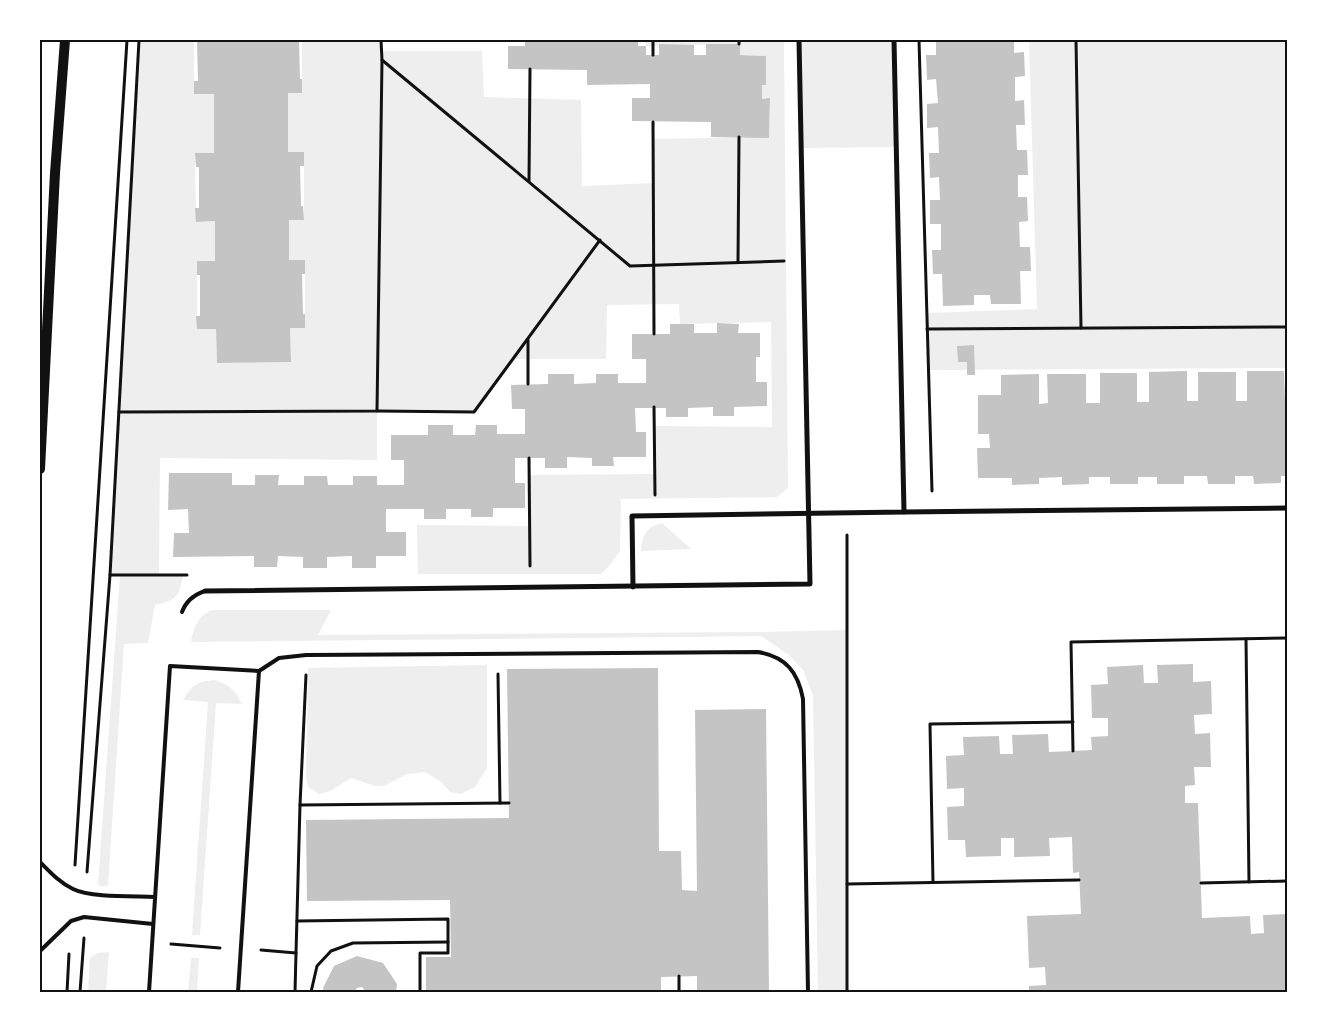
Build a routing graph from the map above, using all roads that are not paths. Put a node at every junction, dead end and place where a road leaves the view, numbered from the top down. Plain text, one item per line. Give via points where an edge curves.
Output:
1 (65, 40) edge
2 (800, 40) edge
3 (894, 40) edge
4 (40, 469) edge
5 (1287, 508) edge
6 (904, 512) junction
7 (810, 513) junction
8 (633, 586) junction
9 (205, 592) joint
10 (182, 612) dead end
11 (259, 671) junction
12 (40, 862) edge
13 (155, 898) junction
14 (153, 924) junction
15 (40, 951) edge
16 (149, 992) edge
17 (238, 992) edge
18 (808, 992) edge

1 - 4 main road
2 - 7 street
3 - 6 street
5 - 6 street
6 - 7 street
7 - 8 street via 810,584
7 - 8 street via 632,516
8 - 9 street
9 - 10 lane via 190,598
11 - 13 lane via 170,666
11 - 17 lane
11 - 18 lane via 279,658 306,655 758,652 780,658 793,671 803,699
12 - 13 lane via 54,876 86,894
13 - 14 lane
14 - 15 lane via 84,917 71,921
14 - 16 lane

